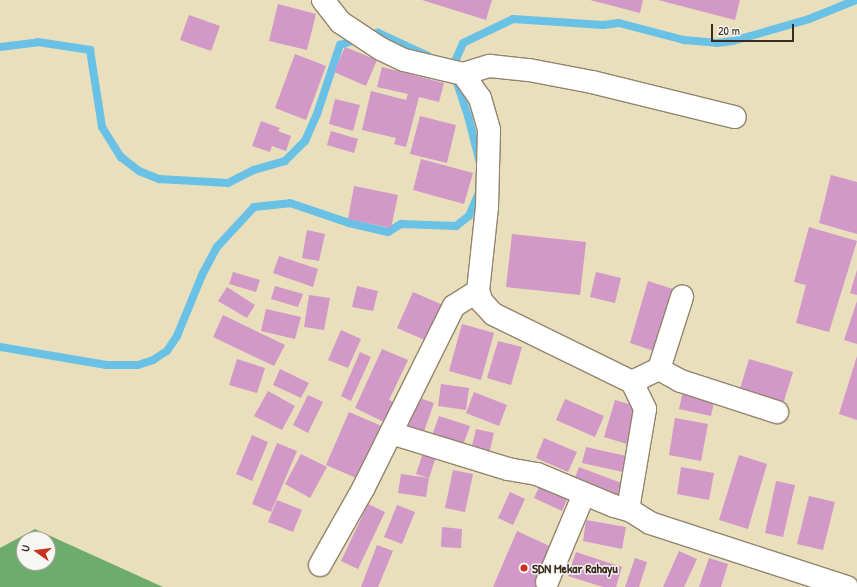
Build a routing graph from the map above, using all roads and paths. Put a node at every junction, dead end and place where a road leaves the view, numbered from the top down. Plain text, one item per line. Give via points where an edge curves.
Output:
1 (323, 0) edge
2 (463, 74) junction
3 (735, 117) dead end
4 (478, 291) junction
5 (682, 297) dead end
6 (659, 369) junction
7 (632, 382) junction
8 (777, 412) dead end
9 (391, 433) junction
10 (584, 494) junction
11 (631, 511) junction
12 (320, 565) dead end
13 (547, 582) dead end
14 (847, 587) edge

1 - 2 street via 340,22 381,49 404,60
2 - 3 street via 490,66 529,70 592,82
2 - 4 street via 480,98 489,130 487,207
4 - 7 street via 482,302 493,314
4 - 9 street via 454,306
5 - 6 street
6 - 7 street
6 - 8 street via 681,381
7 - 11 street via 645,409 629,504
9 - 10 street via 508,469 537,474
9 - 12 street
10 - 11 street
10 - 13 street
11 - 14 street via 650,523

